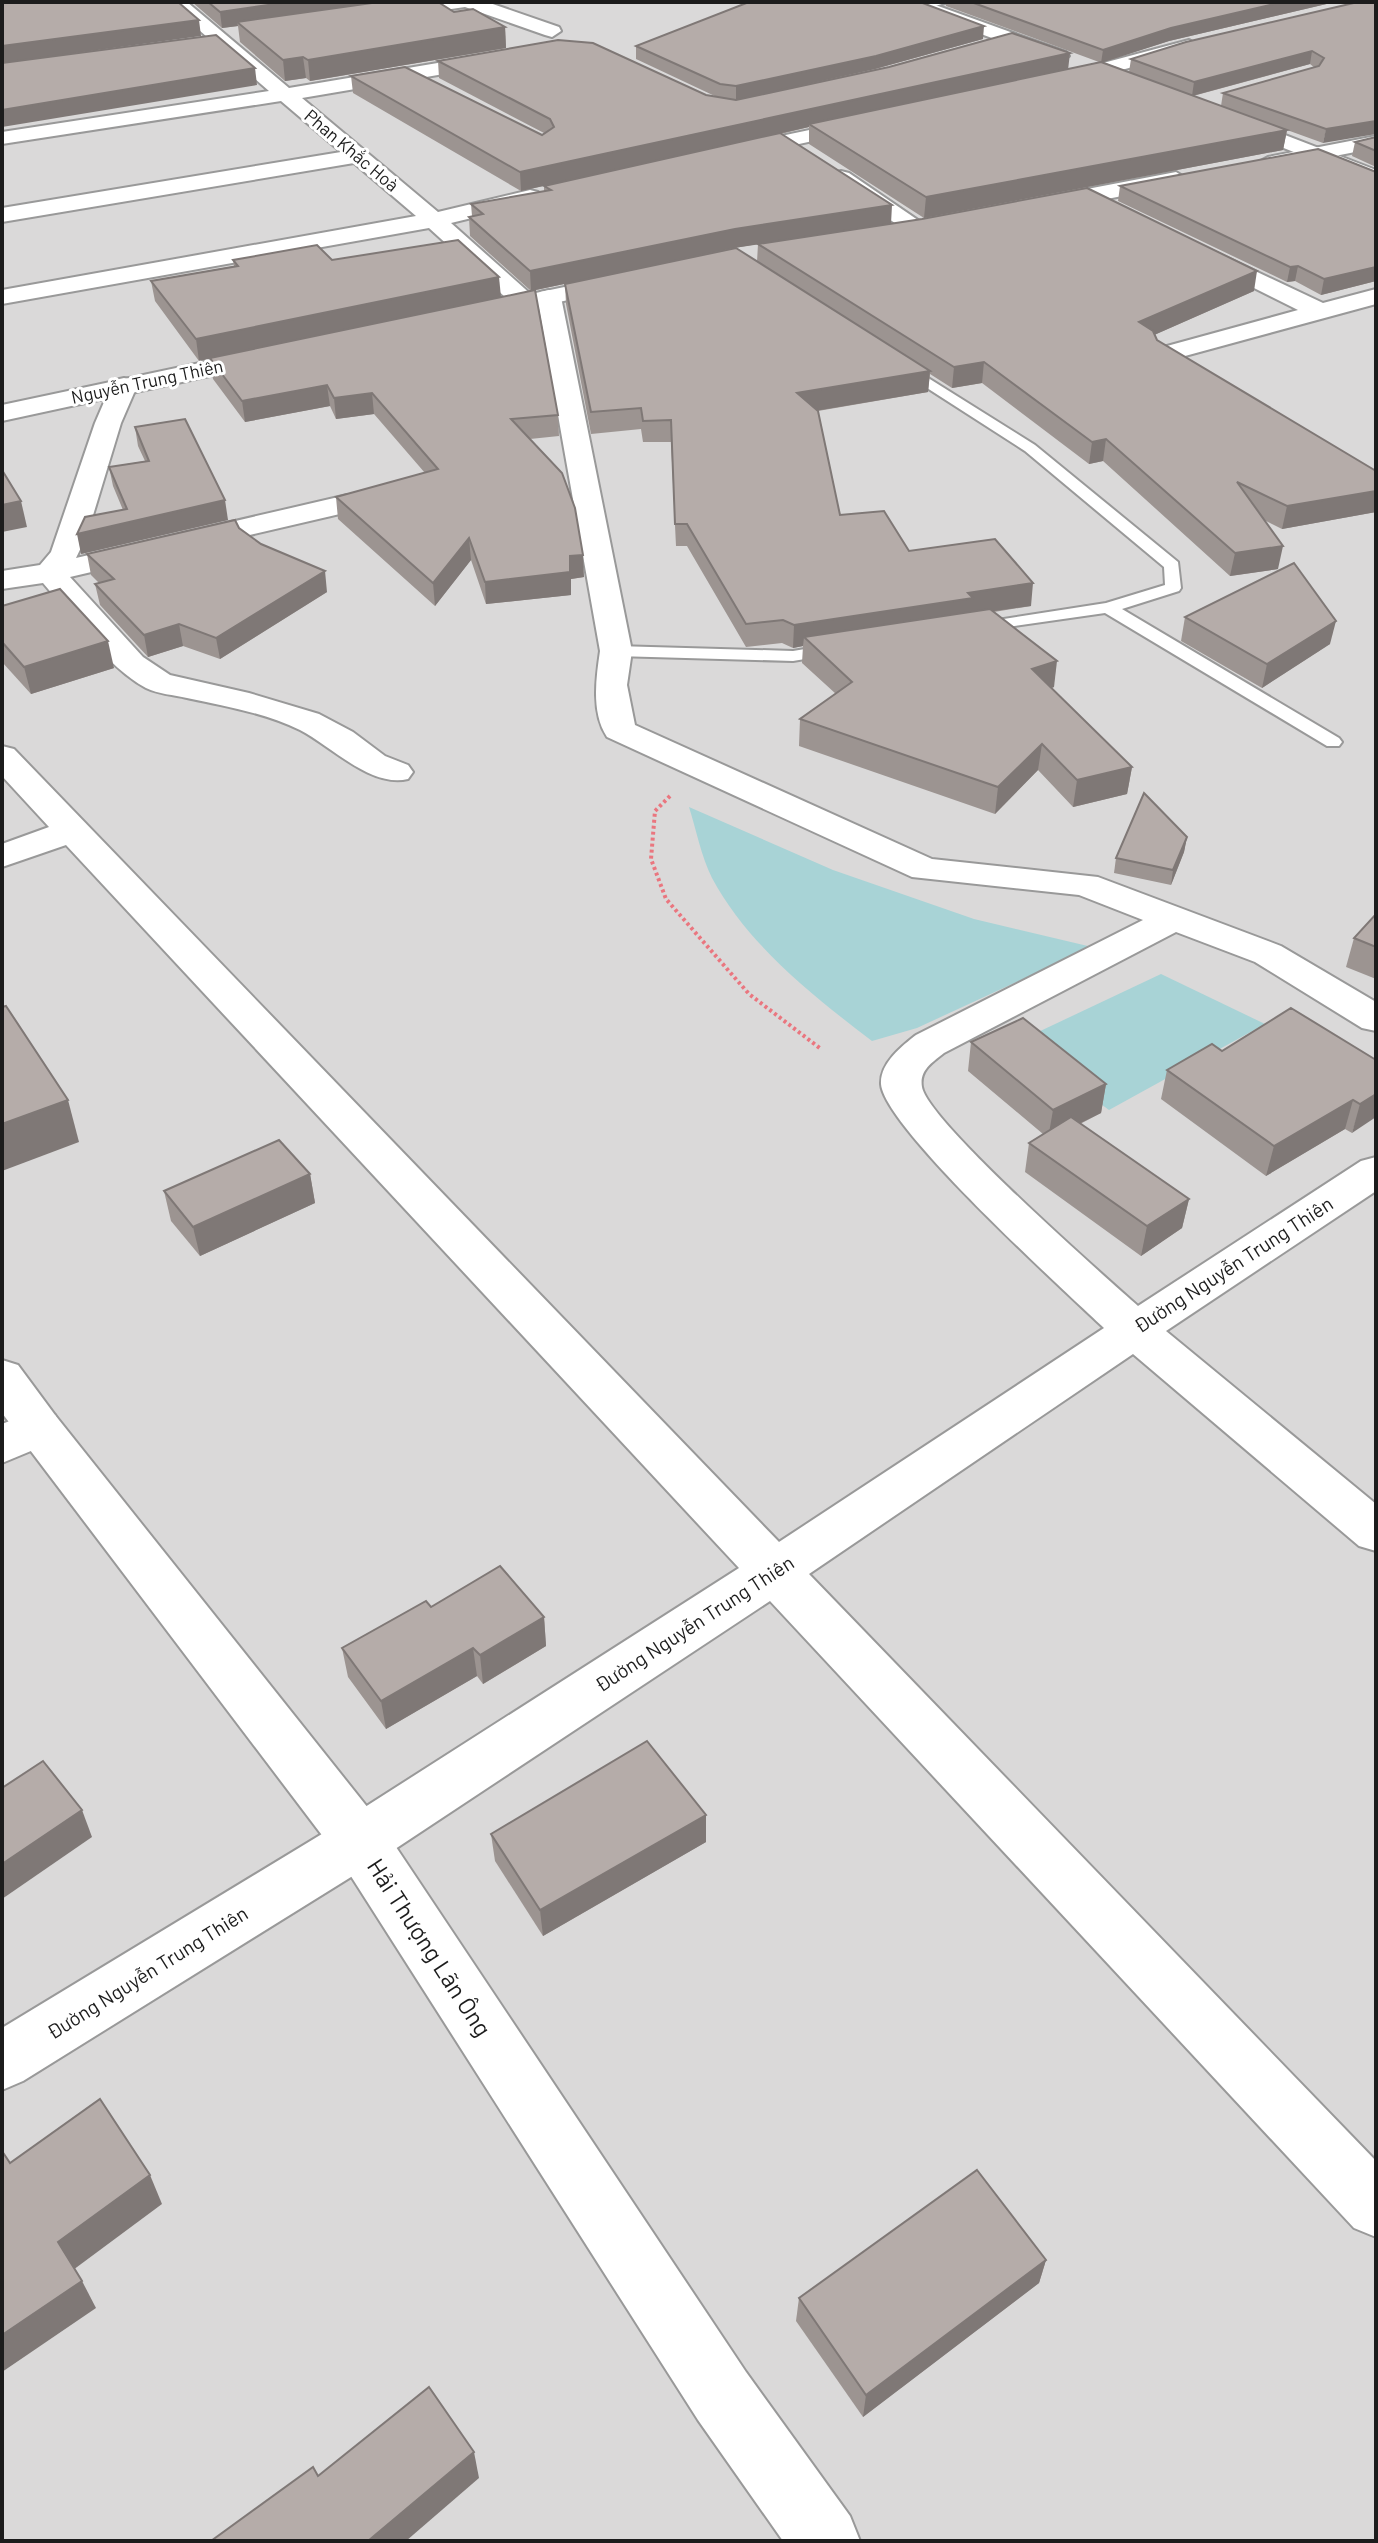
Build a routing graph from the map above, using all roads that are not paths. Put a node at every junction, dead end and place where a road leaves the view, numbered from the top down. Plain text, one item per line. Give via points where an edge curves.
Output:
1 (176, 2) edge
2 (461, 2) edge
3 (469, 2) edge
4 (925, 4) edge
5 (356, 17) edge
6 (225, 37) junction
7 (1014, 39) junction
8 (1207, 41) edge
9 (551, 43) edge
10 (192, 46) edge
11 (986, 48) edge
12 (514, 56) edge
13 (1101, 72) junction
14 (410, 75) junction
15 (1127, 81) edge
16 (1041, 85) edge
17 (436, 89) edge
18 (286, 95) junction
19 (1206, 110) edge
20 (891, 119) edge
21 (2, 138) edge
22 (785, 142) junction
23 (1376, 142) edge
24 (1320, 153) junction
25 (359, 156) junction
26 (709, 157) edge
27 (1242, 167) edge
28 (1196, 176) edge
29 (1376, 178) edge
30 (557, 191) edge
31 (1087, 196) junction
32 (1011, 211) edge
33 (2, 215) edge
34 (1128, 216) edge
35 (434, 220) junction
36 (950, 223) edge
37 (920, 229) junction
38 (889, 234) edge
39 (1183, 243) edge
40 (642, 277) edge
41 (1376, 296) edge
42 (2, 297) edge
43 (537, 300) junction
44 (1320, 311) junction
45 (448, 318) edge
46 (293, 351) edge
47 (882, 353) edge
48 (1191, 369) edge
49 (124, 386) junction
50 (2, 413) edge
51 (347, 504) edge
52 (50, 573) junction
53 (2, 580) edge
54 (1108, 608) junction
55 (966, 629) edge
56 (856, 646) edge
57 (616, 651) junction
58 (1333, 742) dead end
59 (2, 756) edge
60 (396, 772) dead end
61 (73, 830) junction
62 (2, 856) edge
63 (1173, 919) junction
64 (1376, 1019) edge
65 (1376, 1171) edge
66 (1134, 1328) junction
67 (2, 1377) edge
68 (20, 1436) edge
69 (1376, 1532) edge
70 (775, 1571) junction
71 (360, 1841) junction
72 (2, 2061) edge
73 (1376, 2206) edge
74 (825, 2541) edge

1 - 6 street, Phan Khắc Hoà
2 - 5 street
3 - 9 street
4 - 7 street
6 - 10 street
6 - 18 street, Phan Khắc Hoà
7 - 11 street
7 - 13 street
8 - 13 street
12 - 14 street
13 - 15 street
13 - 16 street
14 - 17 street
14 - 18 street
18 - 21 street
18 - 25 street, Phan Khắc Hoà
19 - 24 street
20 - 22 street
22 - 26 street
22 - 37 street
23 - 24 street
24 - 27 street
24 - 29 street
25 - 33 street
25 - 35 street, Phan Khắc Hoà
28 - 31 street
30 - 35 street
31 - 32 street
31 - 34 street
35 - 42 street
35 - 43 street, Phan Khắc Hoà
36 - 37 street
37 - 38 street
39 - 44 street
40 - 43 street
41 - 44 street
43 - 45 street
43 - 57 street
44 - 48 street via 1165,354
46 - 49 street, Nguyễn Trung Thiên
47 - 54 lane via 1030,448 1172,565 1173,588
49 - 50 street, Nguyễn Trung Thiên
49 - 52 street via 65,553
51 - 52 street
52 - 53 street
52 - 60 street via 132,664 159,682 307,721
54 - 55 lane
54 - 58 lane
56 - 57 lane via 793,656
57 - 63 street via 611,685 619,730 925,869 1085,885
59 - 61 street
61 - 62 street
61 - 70 street
63 - 64 street via 1268,954
63 - 66 street via 930,1044 900,1077 916,1114 968,1172
65 - 66 street, Đường Nguyễn Trung Thiên
66 - 69 street
66 - 70 street, Đường Nguyễn Trung Thiên
67 - 68 street, Hải Thượng Lãn Ông
68 - 71 street, Hải Thượng Lãn Ông
70 - 71 street, Đường Nguyễn Trung Thiên
70 - 73 street
71 - 72 street, Đường Nguyễn Trung Thiên
71 - 74 street, Hải Thượng Lãn Ông via 722,2396

